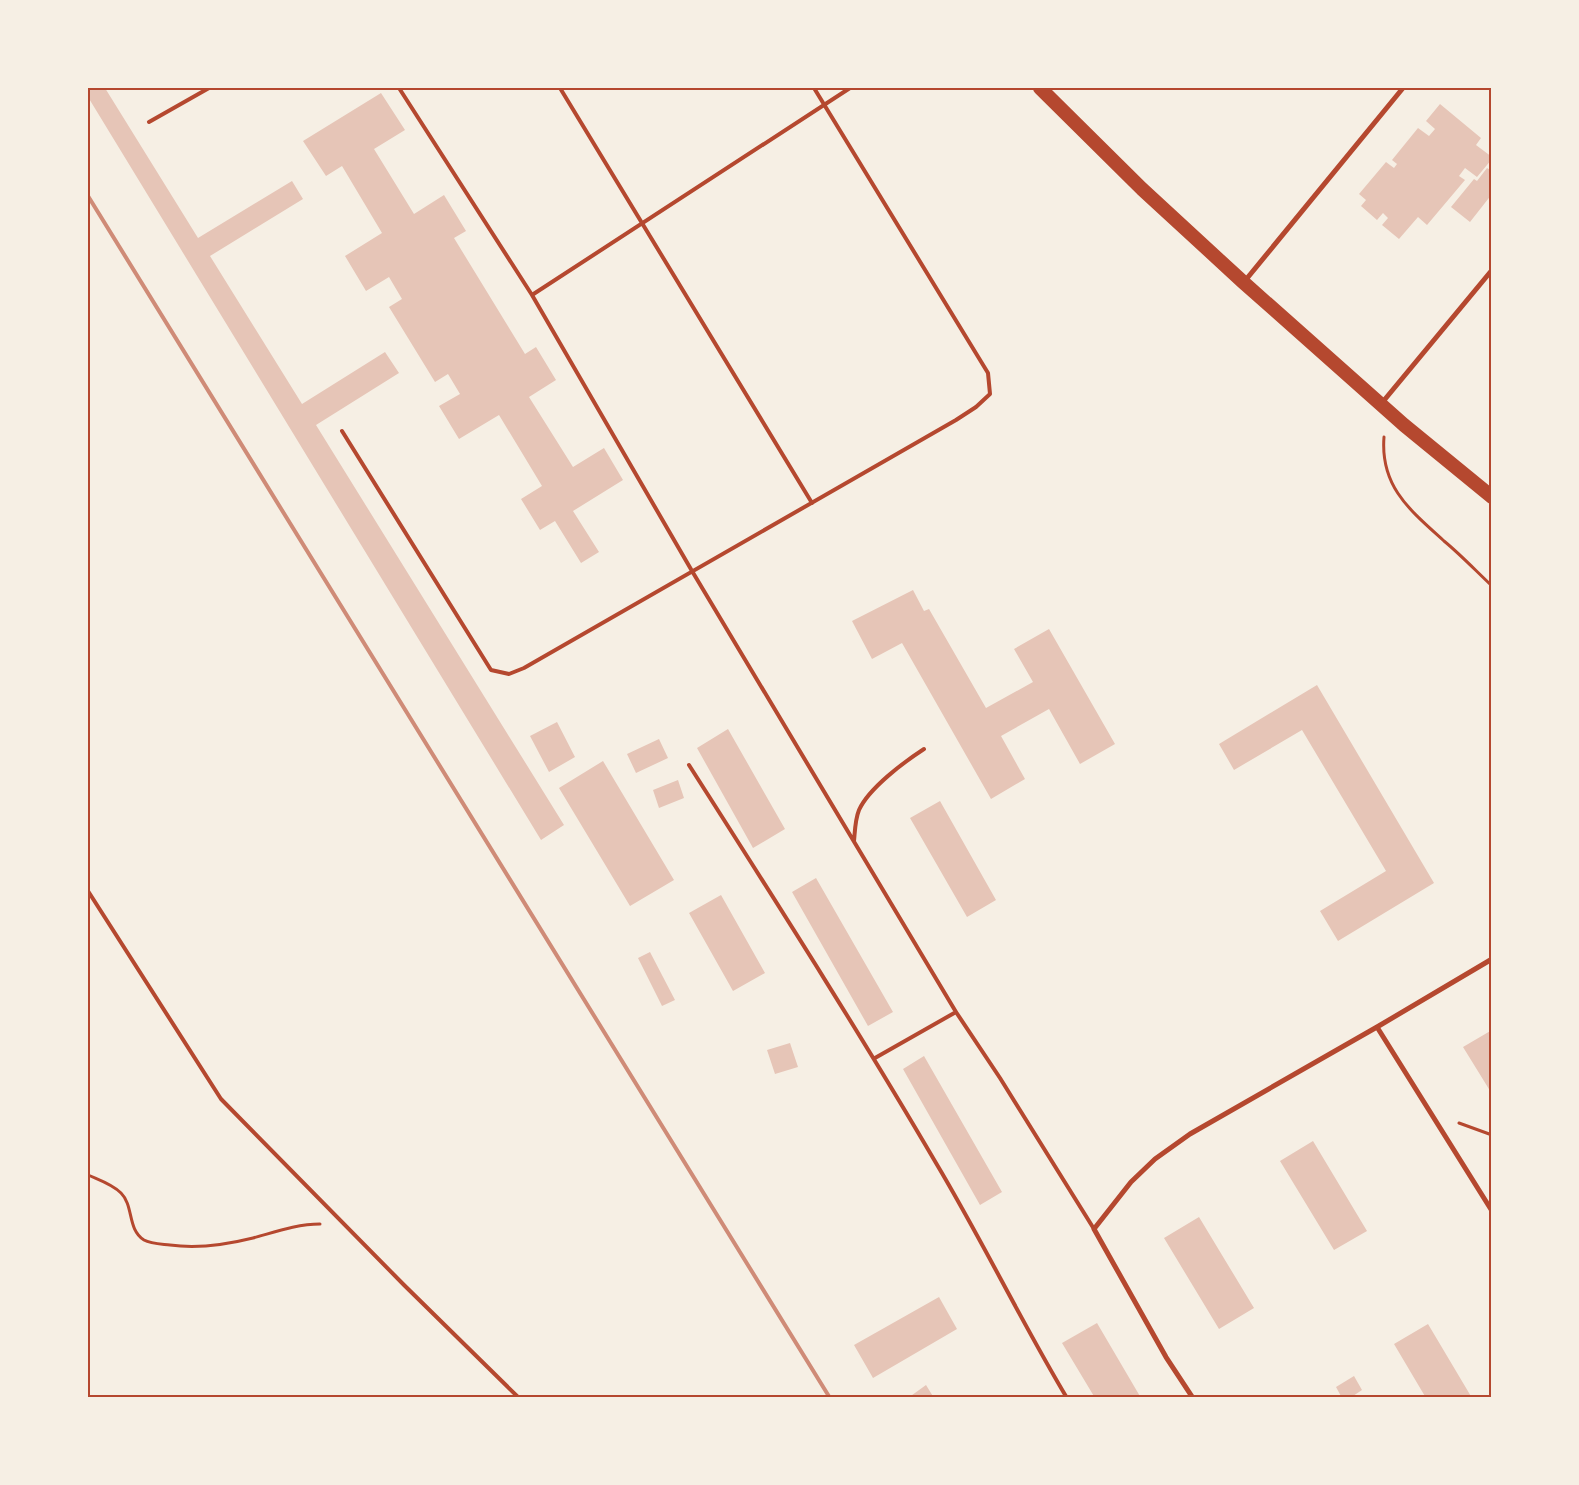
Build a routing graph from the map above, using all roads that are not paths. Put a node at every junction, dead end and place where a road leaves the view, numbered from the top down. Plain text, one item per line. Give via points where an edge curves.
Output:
1 (209, 88) edge
2 (398, 88) edge
3 (560, 88) edge
4 (814, 88) edge
5 (850, 88) edge
6 (1040, 88) edge
7 (1403, 88) edge
8 (824, 105) junction
9 (149, 122) dead end
10 (643, 223) junction
11 (1492, 270) edge
12 (1243, 282) junction
13 (532, 295) junction
14 (1383, 406) junction
15 (342, 431) dead end
16 (1492, 497) edge
17 (812, 503) junction
18 (692, 571) junction
19 (924, 749) dead end
20 (689, 765) dead end
21 (854, 841) junction
22 (88, 891) edge
23 (1492, 959) edge
24 (956, 1012) junction
25 (1378, 1026) junction
26 (875, 1058) junction
27 (1492, 1211) edge
28 (1094, 1229) junction
29 (519, 1398) edge
30 (1067, 1398) edge
31 (1193, 1398) edge

1 - 9 lane
2 - 13 lane
3 - 10 lane
4 - 8 lane
5 - 8 lane
6 - 12 highway via 1142,189
7 - 12 street
8 - 10 lane
8 - 17 lane via 977,353 988,373 990,394 956,420
10 - 13 lane
10 - 17 lane
11 - 14 street
12 - 14 highway
13 - 18 lane
14 - 16 highway
15 - 18 lane via 490,670 509,674 524,668
17 - 18 lane
18 - 21 lane
19 - 21 lane via 903,762 868,796 859,810
20 - 26 lane
21 - 24 lane
22 - 29 lane via 221,1099
23 - 25 street
24 - 26 lane
24 - 28 lane
25 - 27 street
25 - 28 street via 1190,1134 1131,1182
26 - 30 lane
28 - 31 street via 1166,1357

